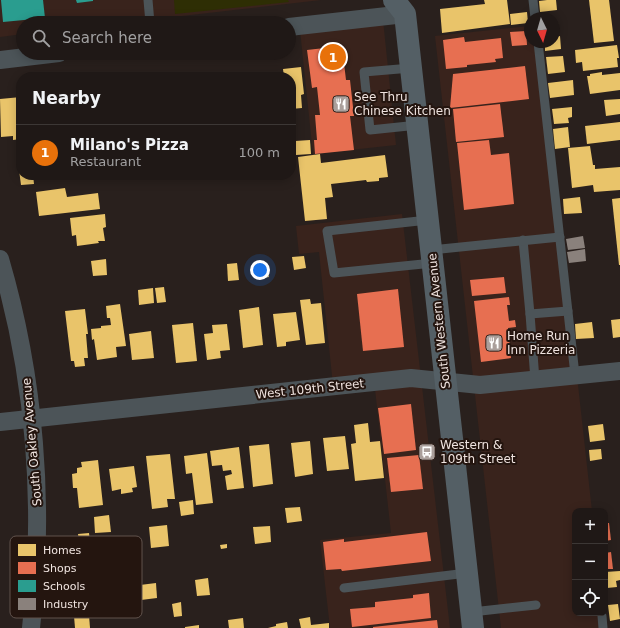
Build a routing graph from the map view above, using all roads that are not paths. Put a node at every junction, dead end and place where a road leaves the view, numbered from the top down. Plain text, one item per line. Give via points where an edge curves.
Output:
1 (148, 0) edge
2 (533, 0) edge
3 (404, 5) edge
4 (534, 12) edge
5 (149, 16) edge
6 (296, 26) edge
7 (539, 48) edge
8 (16, 58) edge
9 (0, 60) edge
10 (411, 68) junction
11 (418, 125) junction
12 (428, 220) junction
13 (560, 236) junction
14 (523, 240) junction
15 (432, 256) junction
16 (0, 259) edge
17 (568, 311) junction
18 (530, 314) junction
19 (620, 371) edge
20 (575, 375) junction
21 (535, 380) junction
22 (446, 381) junction
23 (31, 418) junction
24 (0, 422) edge
25 (38, 536) edge
26 (467, 573) junction
27 (344, 588) dead end
28 (536, 605) dead end
29 (602, 616) dead end
30 (32, 618) edge
31 (473, 620) edge
32 (31, 628) edge
33 (603, 628) edge

1 - 5 lane
2 - 4 lane
3 - 6 street
3 - 10 main road, South Western Avenue
7 - 13 lane
8 - 9 street
10 - 11 main road, South Western Avenue
10 - 11 lane via 364,72 369,123 370,130
11 - 12 main road, South Western Avenue
12 - 15 main road, South Western Avenue
12 - 15 lane via 327,231 334,273
13 - 14 lane
13 - 17 lane
14 - 15 lane
14 - 18 lane
15 - 22 main road, South Western Avenue
16 - 23 street, South Oakley Avenue via 17,328
17 - 18 lane
17 - 20 lane
18 - 21 lane
19 - 20 street, West 109th Street
20 - 21 street, West 109th Street
21 - 22 street, West 109th Street via 480,385
22 - 23 street, West 109th Street via 411,378
22 - 26 main road, South Western Avenue
23 - 24 street, West 109th Street
23 - 25 street, South Oakley Avenue
26 - 27 lane
26 - 31 main road, South Western Avenue
28 - 31 lane
29 - 33 lane
30 - 32 street, South Oakley Avenue

